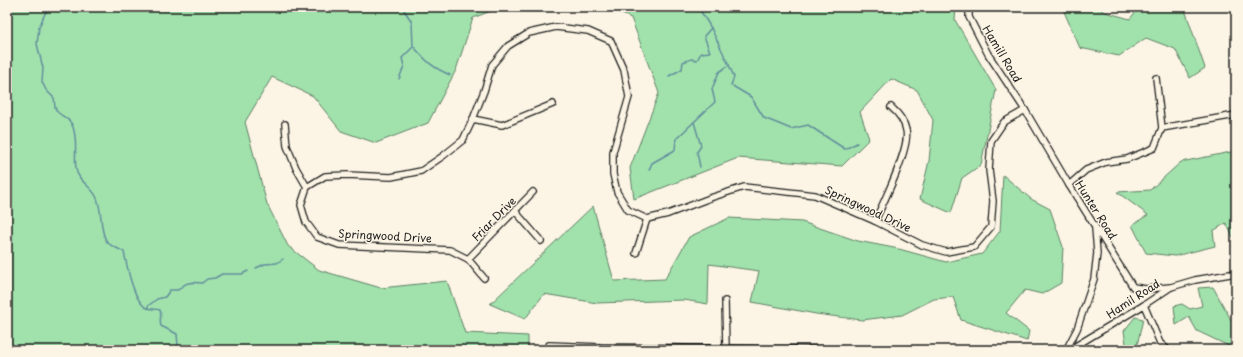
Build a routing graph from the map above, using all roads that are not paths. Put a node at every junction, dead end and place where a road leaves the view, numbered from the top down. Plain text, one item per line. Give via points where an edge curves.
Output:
1 (969, 7) edge
2 (1235, 7) edge
3 (1236, 11) edge
4 (1156, 78) dead end
5 (554, 104) dead end
6 (891, 107) dead end
7 (1025, 110) junction
8 (1236, 116) edge
9 (473, 119) junction
10 (285, 124) dead end
11 (1162, 128) junction
12 (1069, 186) junction
13 (308, 187) junction
14 (534, 192) dead end
15 (516, 211) junction
16 (647, 219) junction
17 (875, 220) junction
18 (1095, 226) junction
19 (541, 241) dead end
20 (636, 253) dead end
21 (468, 259) junction
22 (1236, 273) edge
23 (484, 278) dead end
24 (1171, 286) junction
25 (725, 301) dead end
26 (1144, 305) junction
27 (549, 346) dead end
28 (726, 348) junction
29 (867, 350) edge
30 (1068, 350) edge
31 (1168, 350) edge

1 - 7 street, Hamill Road via 969,17 988,54
2 - 3 street
4 - 11 street
5 - 9 street via 502,125
6 - 17 street via 899,115 907,131 896,174
7 - 12 street, Hunter Road
7 - 17 street, Springwood Drive via 1004,122 991,141 991,227 974,247 946,252 922,245
8 - 11 street
9 - 13 street via 463,140 420,171 392,177 325,176
9 - 16 street via 492,65 508,46 529,33 556,27 588,31 611,41 624,70 629,97 614,152 613,174 617,192 628,210
10 - 13 street via 287,146 296,168
11 - 12 street via 1154,148 1127,159 1106,162 1086,170
12 - 18 street, Hunter Road
13 - 21 street, Springwood Drive via 301,205 306,222 317,237 339,245 450,250
14 - 15 street, Friar Drive
15 - 19 street
15 - 21 street, Friar Drive
16 - 17 street, Springwood Drive via 744,187 815,196
16 - 20 street
18 - 24 street, Hunter Road via 1133,287 1146,289
18 - 30 street, Hamil Road via 1094,279
21 - 23 street, Springwood Drive
22 - 24 street, Hamil Road
24 - 26 street, Hamil Road
25 - 28 street
26 - 30 street, Hamil Road
26 - 31 street via 1160,343
27 - 28 street
28 - 29 street

